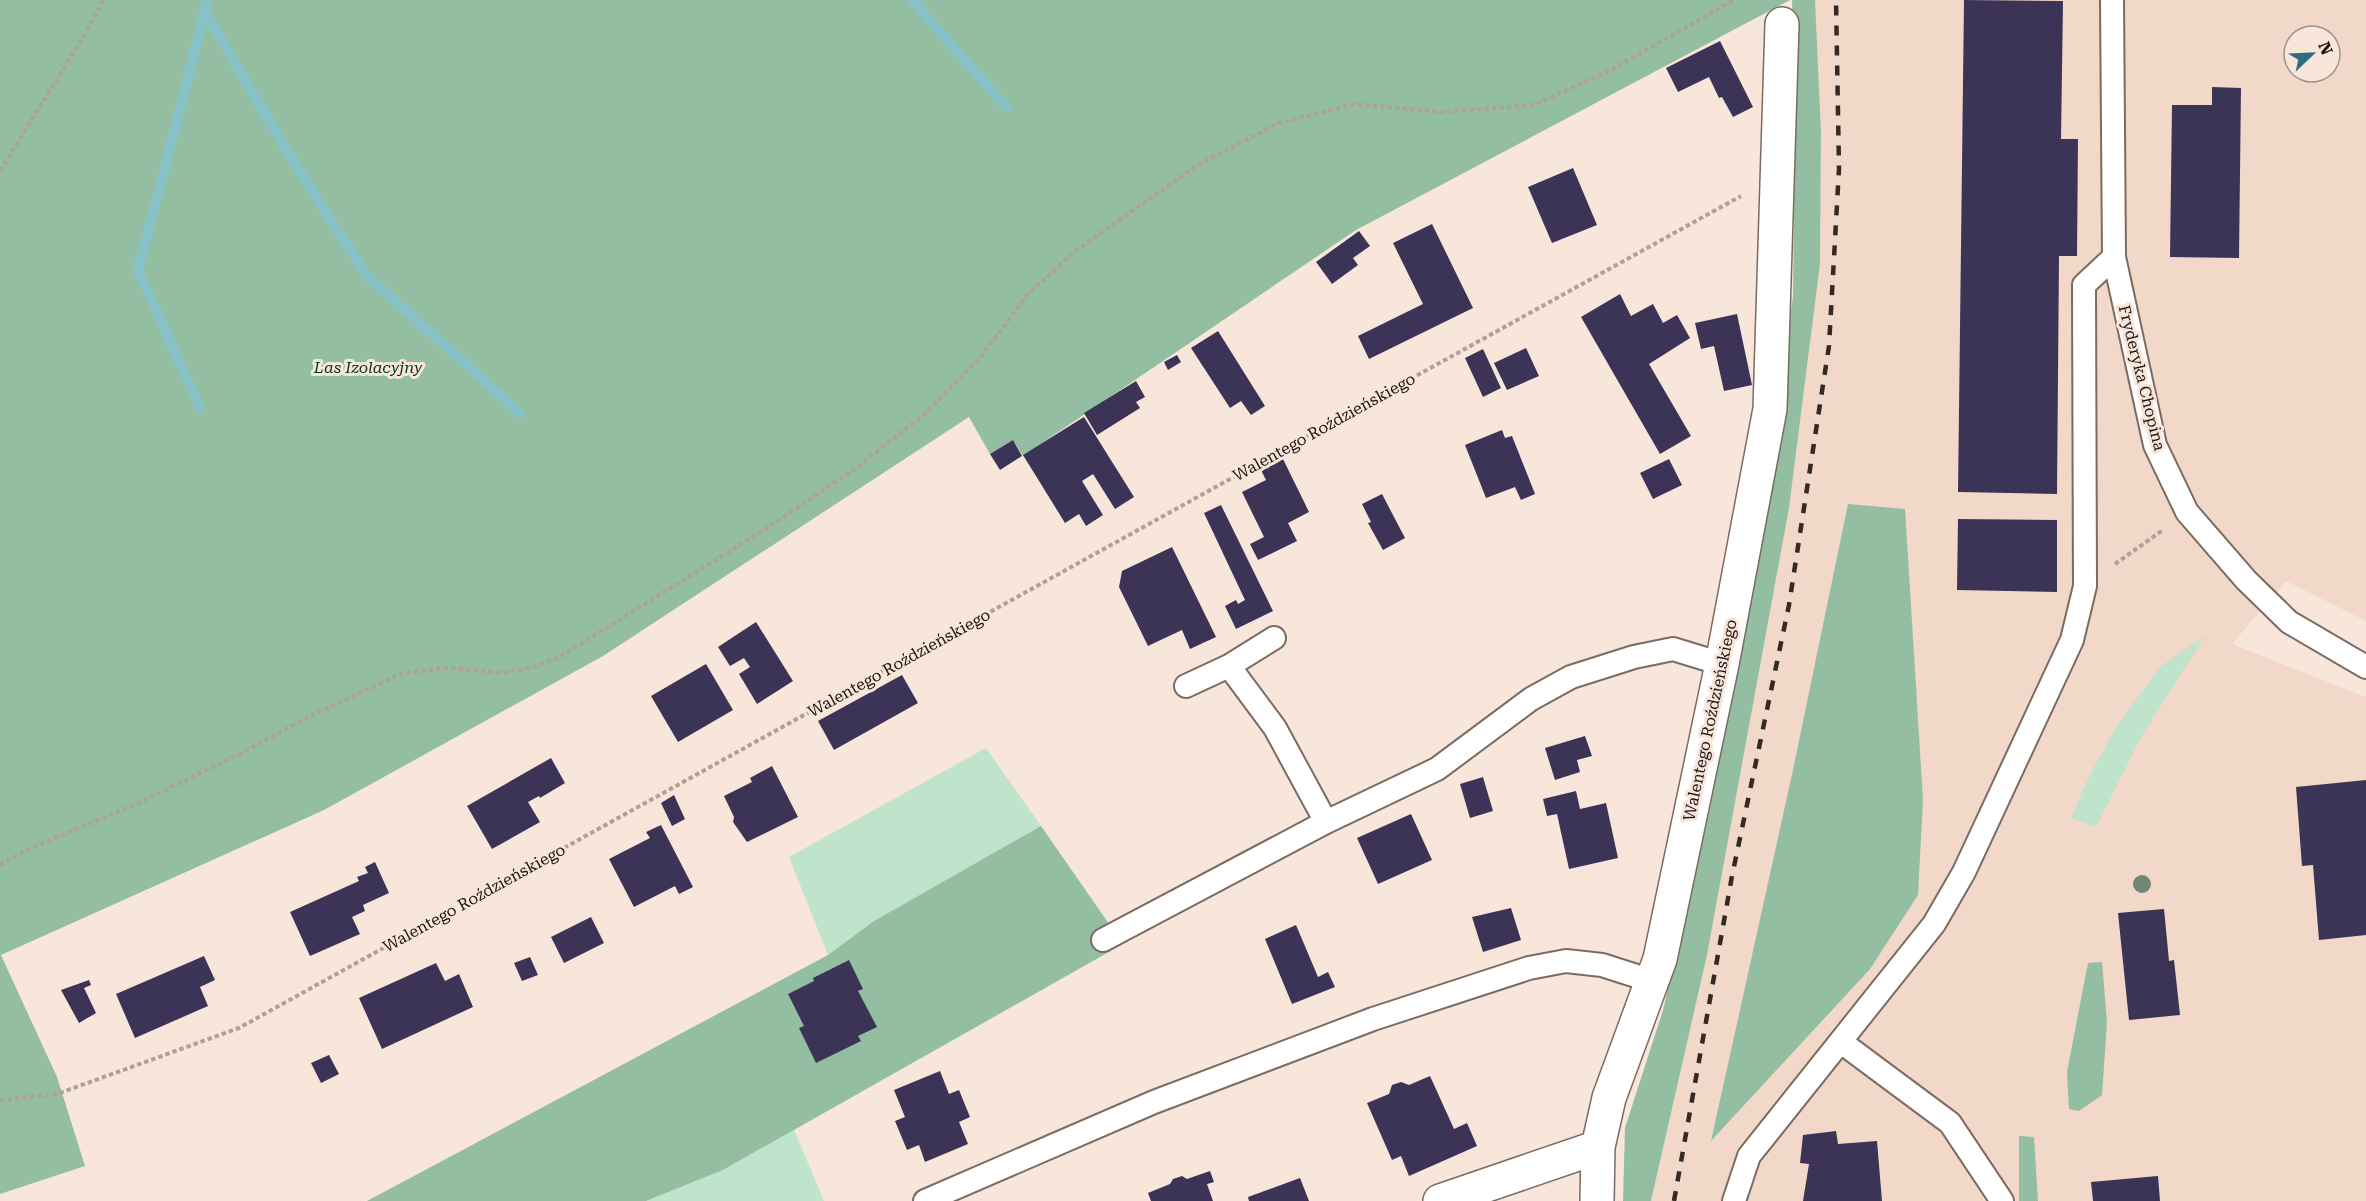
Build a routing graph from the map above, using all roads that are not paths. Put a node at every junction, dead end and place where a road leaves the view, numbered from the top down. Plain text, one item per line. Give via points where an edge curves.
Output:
1 (2112, 0) edge
2 (1782, 24) dead end
3 (2114, 257) junction
4 (1274, 638) dead end
5 (1722, 664) junction
6 (1229, 666) junction
7 (2366, 668) edge
8 (1186, 686) dead end
9 (1326, 822) junction
10 (1103, 939) dead end
11 (1652, 981) junction
12 (1841, 1042) junction
13 (1598, 1147) junction
14 (925, 1201) edge
15 (1440, 1201) edge
16 (1597, 1201) edge
17 (1734, 1201) edge
18 (2002, 1201) edge

1 - 3 lane, Fryderyka Chopina
2 - 5 street, Walentego Roździeńskiego via 1770,409
3 - 7 lane, Fryderyka Chopina via 2155,445 2187,512 2229,562 2289,622
3 - 12 lane via 2084,285 2085,586 2072,640 1964,872 1934,924
4 - 6 lane
5 - 9 lane via 1673,649 1571,677 1531,699 1437,769
5 - 11 street, Walentego Roździeńskiego via 1660,959
6 - 8 lane
6 - 9 lane via 1275,728
9 - 10 lane
11 - 13 street, Walentego Roździeńskiego via 1609,1098
11 - 14 lane via 1602,965 1566,961 1529,968 1373,1019 1154,1102
12 - 17 lane via 1749,1156
12 - 18 lane via 1950,1123
13 - 15 street
13 - 16 street, Walentego Roździeńskiego

